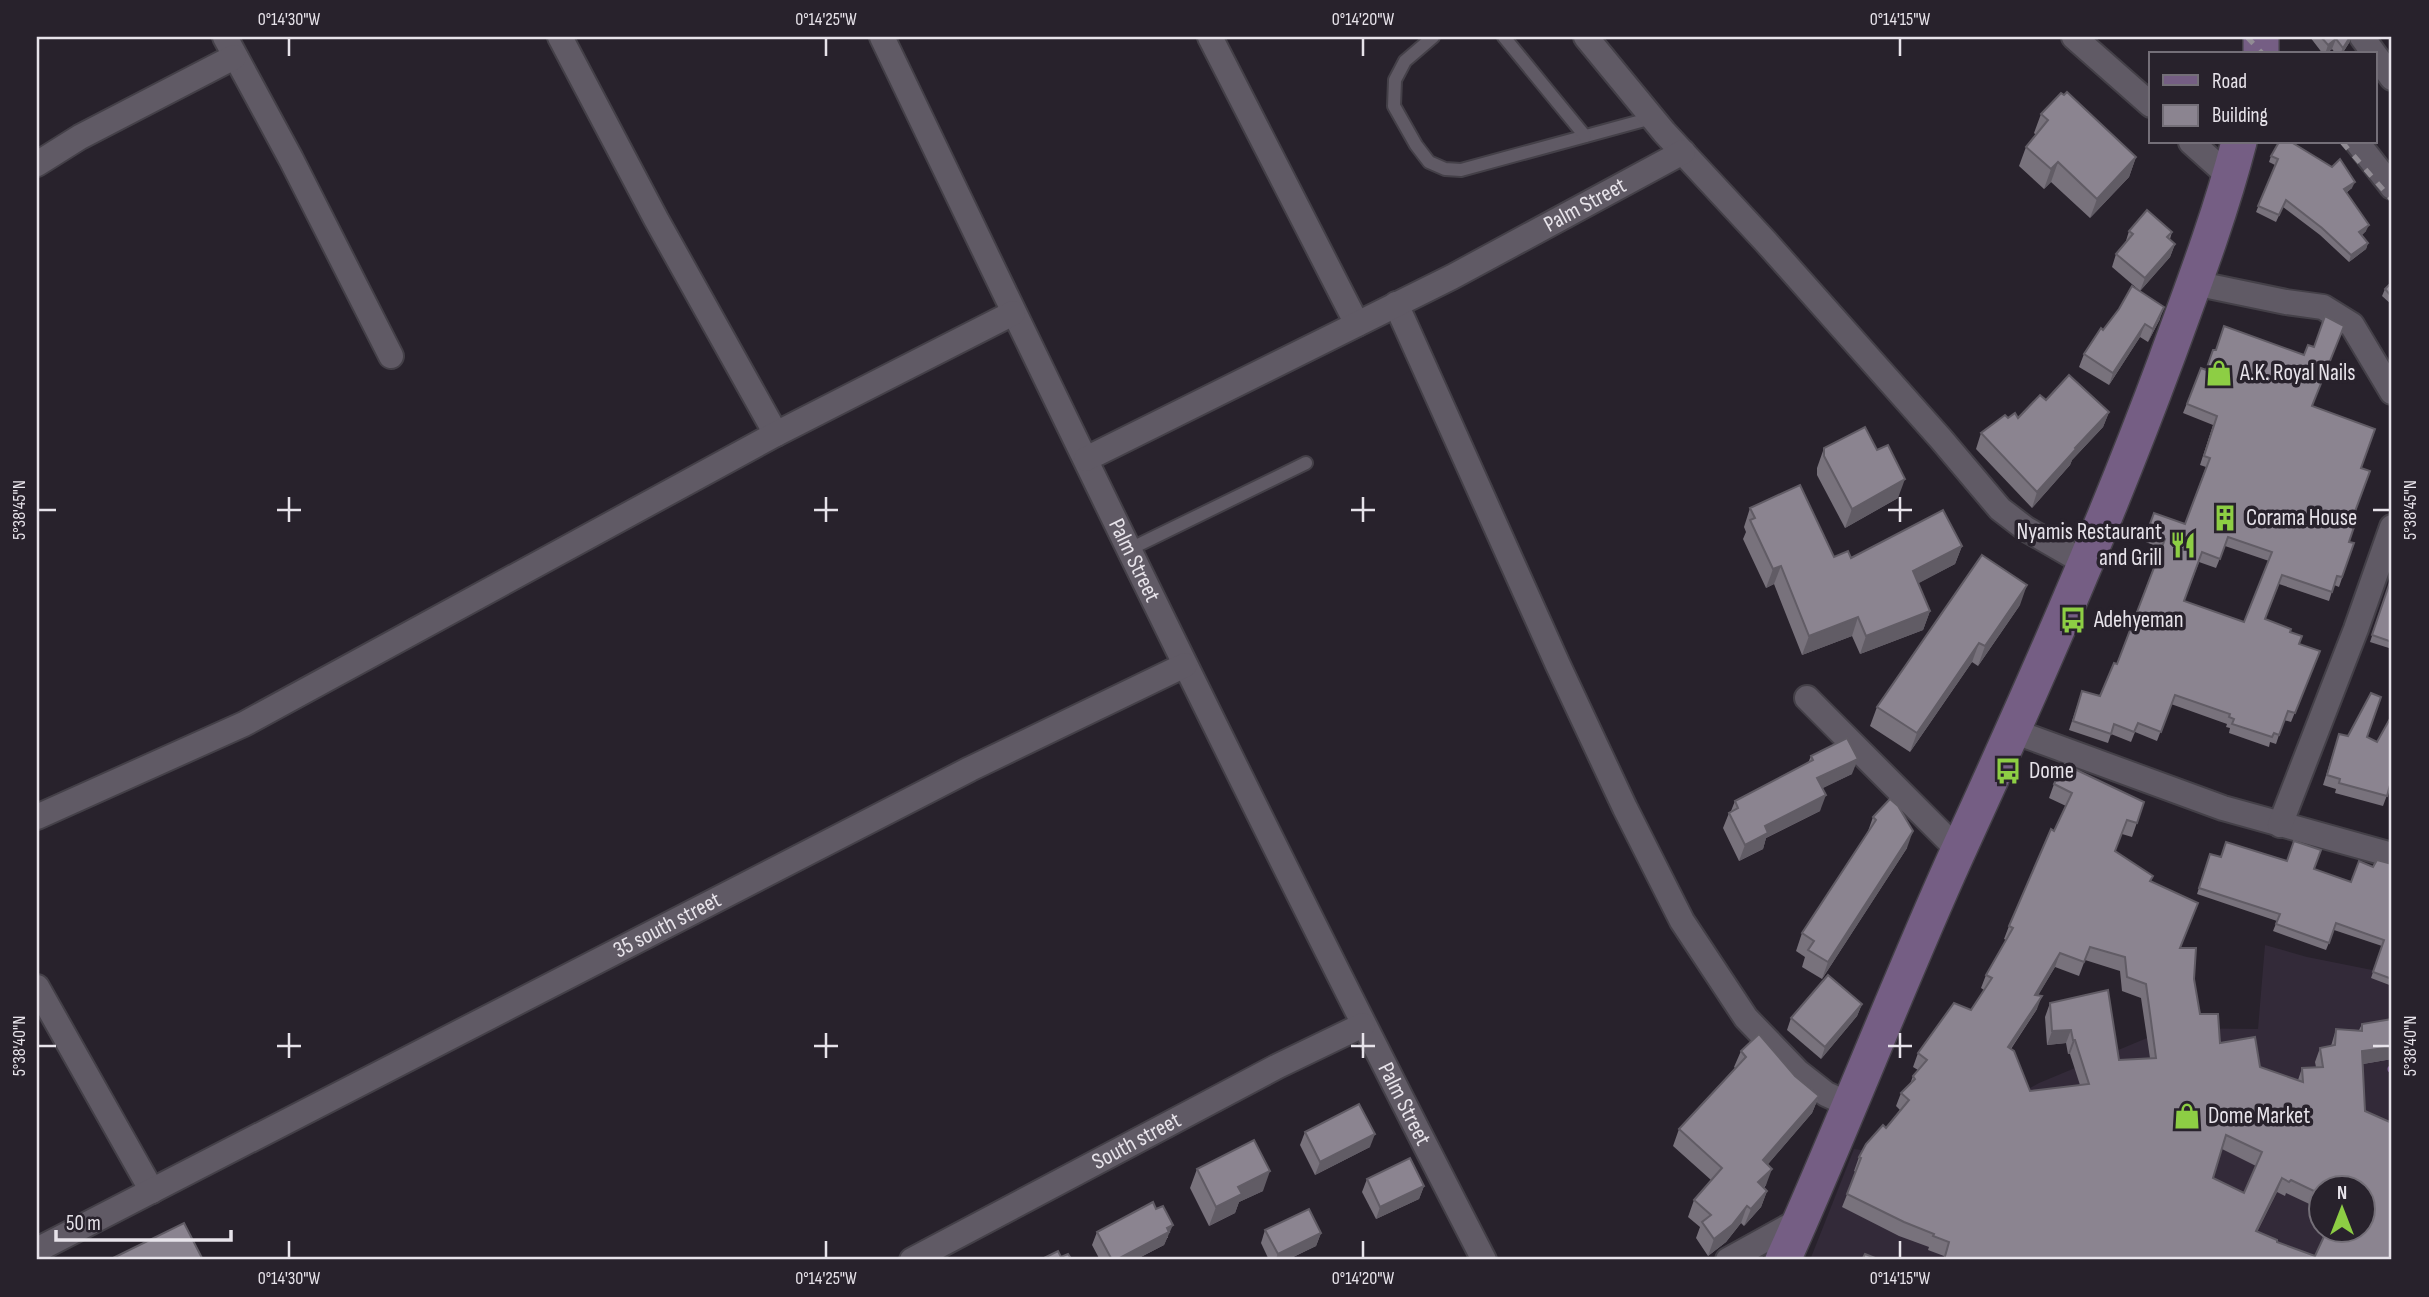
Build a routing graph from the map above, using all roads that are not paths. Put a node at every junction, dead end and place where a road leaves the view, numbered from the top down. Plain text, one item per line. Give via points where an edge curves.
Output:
1 (560, 37) edge
2 (881, 37) edge
3 (1210, 37) edge
4 (1433, 37) edge
5 (1504, 37) edge
6 (1586, 37) edge
7 (2074, 37) edge
8 (2261, 37) edge
9 (2362, 37) edge
10 (230, 47) edge
11 (2280, 52) edge
12 (2373, 52) edge
13 (2376, 56) edge
14 (2392, 78) edge
15 (2149, 103) edge
16 (1652, 118) junction
17 (1585, 136) junction
18 (2193, 144) edge
19 (2238, 144) edge
20 (2359, 144) edge
21 (1683, 152) junction
22 (37, 164) edge
23 (2230, 177) junction
24 (2392, 187) edge
25 (2194, 283) junction
26 (1396, 304) junction
27 (1013, 313) junction
28 (1357, 324) junction
29 (391, 356) dead end
30 (2392, 392) edge
31 (776, 434) junction
32 (1086, 459) junction
33 (1306, 463) dead end
34 (2392, 527) edge
35 (1130, 549) junction
36 (2087, 564) junction
37 (1185, 665) junction
38 (1807, 698) dead end
39 (2013, 731) junction
40 (37, 817) edge
41 (2280, 825) junction
42 (1959, 851) junction
43 (2392, 855) edge
44 (38, 993) edge
45 (1363, 1025) junction
46 (1850, 1105) junction
47 (152, 1191) junction
48 (1802, 1219) junction
49 (37, 1250) edge
50 (912, 1260) edge
51 (1484, 1260) edge
52 (1728, 1260) edge
53 (1783, 1260) edge

1 - 31 street
2 - 27 street
3 - 28 street
4 - 17 lane via 1405,61 1395,80 1394,106 1429,162 1461,170
5 - 17 lane
6 - 16 street
7 - 15 street
8 - 11 street
9 - 12 street
10 - 22 street
10 - 29 street
13 - 14 street
16 - 17 lane
16 - 21 street
18 - 23 street
19 - 23 main road
20 - 24 street
21 - 26 street, Palm Street
21 - 36 street via 2000,509
23 - 25 main road
25 - 30 street via 2323,307 2352,325
25 - 36 main road
26 - 28 street, Palm Street
26 - 46 street via 1569,689 1682,921 1746,1018 1798,1072 1826,1094
27 - 31 street
27 - 32 street
28 - 32 street, Palm Street
31 - 40 street via 244,724
32 - 35 street, Palm Street
33 - 35 lane
34 - 41 street
35 - 37 street, Palm Street
36 - 39 main road
37 - 45 street, Palm Street
37 - 47 street, 35 south street via 970,769
38 - 42 street
39 - 41 street
39 - 42 main road
41 - 43 street
42 - 46 main road
44 - 47 street
45 - 50 street, South street
45 - 51 street, Palm Street
46 - 48 main road
47 - 49 street, 35 south street
48 - 52 street
48 - 53 main road

